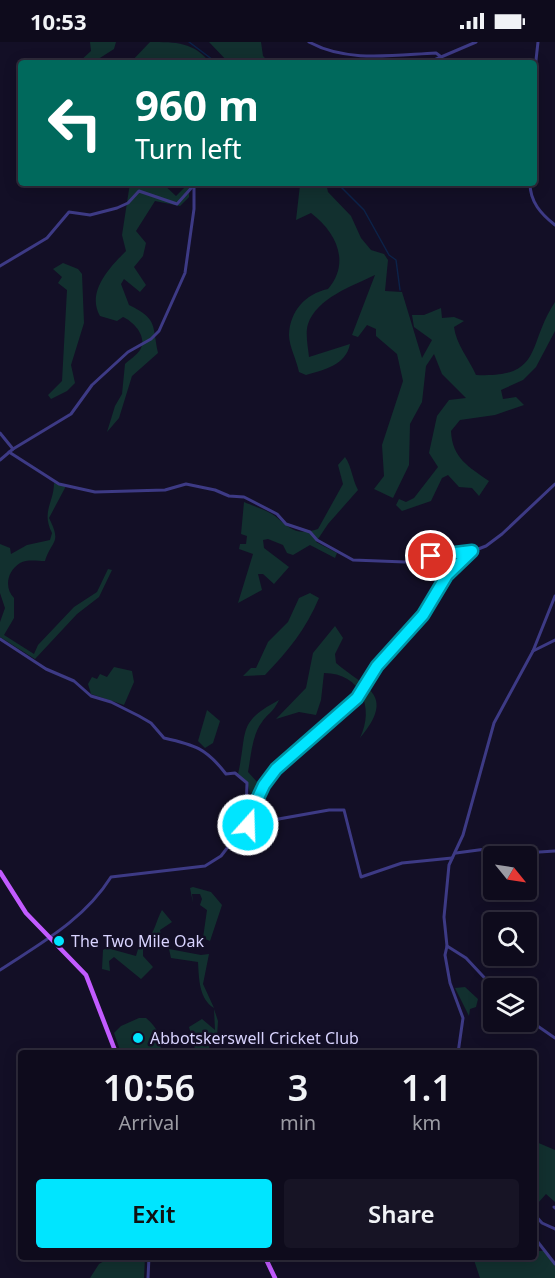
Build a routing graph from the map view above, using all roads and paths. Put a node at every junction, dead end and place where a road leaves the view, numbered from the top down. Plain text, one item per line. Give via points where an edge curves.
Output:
1 (309, 42) edge
2 (476, 42) edge
3 (538, 42) edge
4 (440, 56) junction
5 (433, 60) edge
6 (536, 60) edge
7 (192, 186) edge
8 (194, 186) edge
9 (530, 186) edge
10 (555, 225) edge
11 (0, 266) edge
12 (0, 433) edge
13 (11, 451) junction
14 (0, 460) edge
15 (555, 484) edge
16 (472, 551) junction
17 (555, 596) edge
18 (0, 639) edge
19 (555, 640) edge
20 (533, 651) junction
21 (249, 819) junction
22 (245, 825) junction
23 (555, 851) edge
24 (456, 853) junction
25 (452, 858) junction
26 (0, 872) edge
27 (50, 939) junction
28 (447, 946) junction
29 (0, 970) edge
30 (484, 978) edge
31 (537, 1026) edge
32 (555, 1038) edge
33 (115, 1050) edge
34 (459, 1050) edge
35 (537, 1217) edge
36 (555, 1229) edge
37 (537, 1241) edge
38 (149, 1260) edge
39 (266, 1260) edge
40 (555, 1264) edge
41 (148, 1278) edge
42 (275, 1278) edge

1 - 4 street via 325,49 375,58 436,53
2 - 4 street
3 - 6 street
4 - 5 street
7 - 11 street via 177,204 139,190 128,203 117,208 90,215 69,212 47,238
8 - 13 street via 185,273 159,331 128,352 92,385 71,414
9 - 10 street via 541,215
12 - 13 street
13 - 14 street
13 - 16 street via 58,484 95,492 165,490 186,484 244,497 353,560 405,562
15 - 16 street via 502,534
16 - 21 street via 447,575 423,615 377,666 357,698 276,769
17 - 20 street
18 - 21 street via 46,669 74,681 91,696 151,723 164,738 200,747 226,774 235,773 247,783
19 - 20 street
20 - 24 street via 490,733
21 - 22 street
22 - 25 street via 344,810 361,877 402,862
22 - 27 street via 225,853 210,865 111,877 87,908
23 - 24 street via 486,849
24 - 25 street
25 - 28 street via 444,917
26 - 27 main road via 26,913
27 - 29 street
27 - 33 main road via 90,981
28 - 30 street
28 - 34 street via 446,969 463,1018
31 - 32 street
35 - 36 street
37 - 40 street
38 - 41 street
39 - 42 main road

